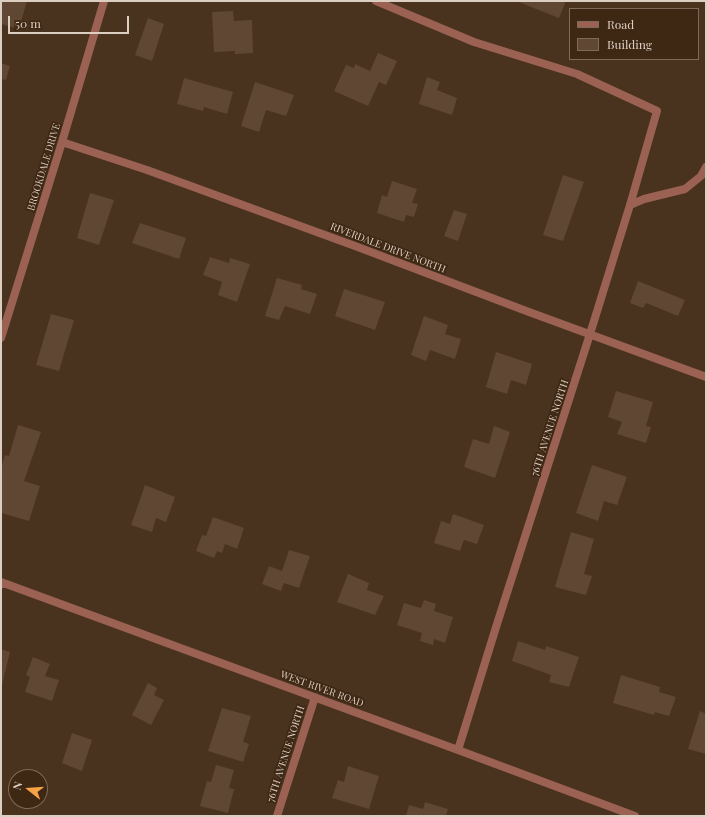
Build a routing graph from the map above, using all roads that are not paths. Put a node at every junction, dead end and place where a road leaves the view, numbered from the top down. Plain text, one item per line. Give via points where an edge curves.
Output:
1 (104, 1) edge
2 (376, 1) edge
3 (62, 142) junction
4 (706, 167) edge
5 (630, 206) junction
6 (590, 334) junction
7 (1, 338) edge
8 (706, 377) edge
9 (2, 584) edge
10 (315, 697) junction
11 (458, 750) junction
12 (277, 816) edge
13 (635, 816) edge

1 - 3 street, BROOKDALE DRIVE
2 - 5 street, 76TH AVENUE NORTH via 474,42 577,74 657,111
3 - 6 street, RIVERDALE DRIVE NORTH via 356,246
3 - 7 street, BROOKDALE DRIVE
4 - 5 street via 701,176 685,188 644,199
5 - 6 street, 76TH AVENUE NORTH
6 - 8 street, RIVERDALE DRIVE NORTH
6 - 11 street, 76TH AVENUE NORTH
9 - 10 street, WEST RIVER ROAD
10 - 11 street, WEST RIVER ROAD
10 - 12 street, 76TH AVENUE NORTH
11 - 13 street, WEST RIVER ROAD

